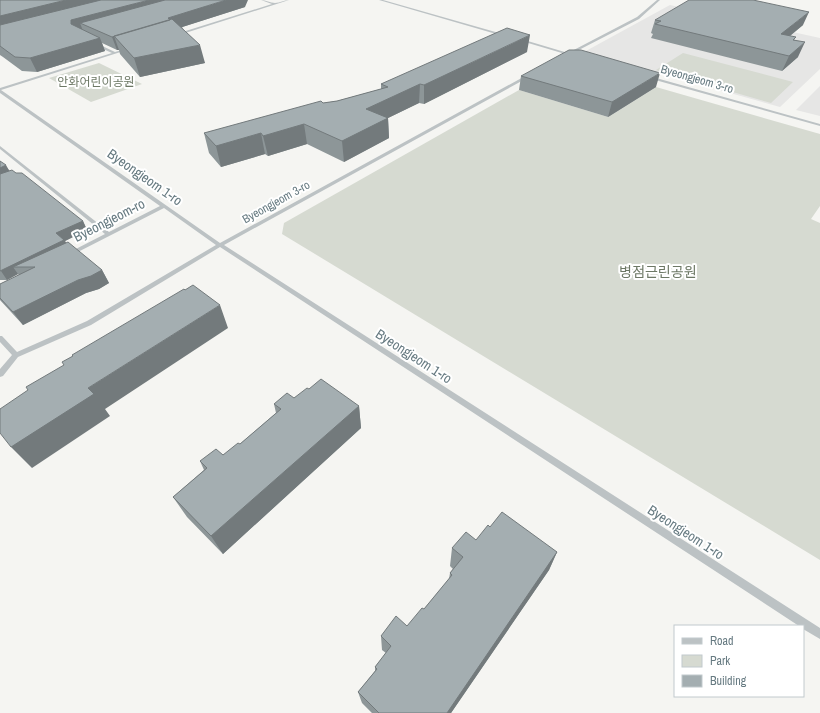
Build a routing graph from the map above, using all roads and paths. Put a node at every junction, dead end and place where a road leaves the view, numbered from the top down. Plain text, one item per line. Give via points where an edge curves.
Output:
1 (262, 0) edge
2 (288, 0) edge
3 (380, 0) edge
4 (659, 0) edge
5 (275, 4) junction
6 (176, 35) edge
7 (508, 37) edge
8 (516, 39) edge
9 (90, 41) edge
10 (130, 49) edge
11 (115, 53) junction
12 (568, 54) junction
13 (575, 56) edge
14 (561, 58) edge
15 (533, 73) edge
16 (643, 75) edge
17 (0, 90) edge
18 (820, 125) edge
19 (0, 147) edge
20 (30, 171) junction
21 (22, 173) edge
22 (164, 206) junction
23 (108, 234) junction
24 (220, 246) junction
25 (62, 258) edge
26 (0, 338) edge
27 (16, 355) junction
28 (0, 374) edge
29 (820, 634) edge

1 - 5 street
2 - 5 street
3 - 7 street
4 - 12 street via 638,18
5 - 6 street
8 - 12 street
9 - 11 street
10 - 11 street, Byeongjeom 1-ro
11 - 17 street, Byeongjeom 1-ro
12 - 13 street
12 - 14 street
15 - 24 street, Byeongjeom 3-ro
16 - 18 street, Byeongjeom 3-ro
17 - 22 street, Byeongjeom 1-ro
19 - 20 street
20 - 21 street
20 - 23 street
22 - 23 street, Byeongjeom-ro
22 - 24 street, Byeongjeom 1-ro
23 - 25 street, Byeongjeom-ro
24 - 27 street, Byeongjeom 3-ro via 89,323
24 - 29 street, Byeongjeom 1-ro
26 - 27 street
27 - 28 street, Byeongjeom 3-ro

